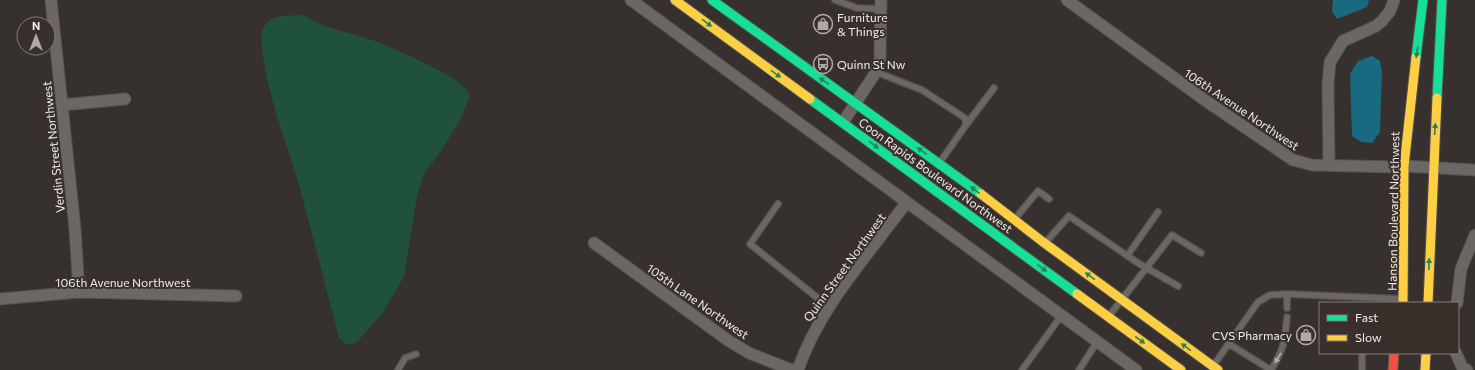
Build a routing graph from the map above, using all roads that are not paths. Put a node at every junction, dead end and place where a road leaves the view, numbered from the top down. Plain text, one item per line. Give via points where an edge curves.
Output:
1 (51, 0) edge
2 (631, 0) edge
3 (675, 0) edge
4 (712, 0) edge
5 (835, 0) edge
6 (1067, 0) edge
7 (1394, 0) edge
8 (1423, 0) edge
9 (1442, 0) edge
10 (848, 3) edge
11 (881, 4) edge
12 (876, 72) junction
13 (994, 88) dead end
14 (125, 99) dead end
15 (62, 104) junction
16 (856, 104) junction
17 (843, 122) junction
18 (966, 125) junction
19 (939, 163) junction
20 (1329, 166) junction
21 (1404, 166) junction
22 (1433, 168) junction
23 (1475, 170) edge
24 (1049, 199) dead end
25 (906, 203) junction
26 (778, 204) dead end
27 (1158, 212) dead end
28 (1014, 220) junction
29 (1475, 235) edge
30 (594, 243) dead end
31 (1045, 244) junction
32 (1201, 253) dead end
33 (1127, 256) junction
34 (1146, 268) junction
35 (1178, 286) dead end
36 (79, 292) junction
37 (1287, 294) junction
38 (236, 296) dead end
39 (0, 299) edge
40 (1121, 300) junction
41 (1361, 300) edge
42 (1403, 302) edge
43 (1428, 302) edge
44 (1457, 302) edge
45 (829, 307) junction
46 (1287, 308) dead end
47 (1061, 316) junction
48 (1109, 317) junction
49 (1287, 317) dead end
50 (1098, 342) junction
51 (1229, 344) junction
52 (416, 354) dead end
53 (1362, 354) edge
54 (1394, 354) edge
55 (1402, 354) edge
56 (1426, 354) edge
57 (1456, 354) edge
58 (1216, 368) edge
59 (398, 370) edge
60 (792, 370) edge
61 (798, 370) edge
62 (1022, 370) edge
63 (1078, 370) edge
64 (1136, 370) edge
65 (1182, 370) edge
66 (1271, 370) edge
67 (1362, 370) edge
68 (1393, 370) edge
69 (1402, 370) edge
70 (1425, 370) edge
71 (1467, 370) edge

1 - 15 street, Verdin Street Northwest
2 - 25 street
3 -> 17 main road, Coon Rapids Boulevard Northwest
16 -> 4 main road, Coon Rapids Boulevard Northwest
5 - 10 lane
6 - 20 street, 106th Avenue Northwest via 1206,102 1284,155 1303,163
7 - 20 street via 1382,21 1344,41 1330,62
8 -> 21 main road, Hanson Boulevard Northwest
22 -> 9 main road
10 - 11 lane via 857,8
11 - 12 street via 880,59
12 - 16 street
12 - 18 lane via 922,90 965,118
13 - 18 lane
14 - 15 street
15 - 36 street, Verdin Street Northwest
16 - 17 street
19 -> 16 main road, Coon Rapids Boulevard Northwest
17 -> 48 main road, Coon Rapids Boulevard Northwest
18 - 19 lane
28 -> 19 main road, Coon Rapids Boulevard Northwest
20 - 21 street, 106th Avenue Northwest
21 - 22 street, 106th Avenue Northwest
21 - 42 main road, Hanson Boulevard Northwest
22 - 23 street, 106th Avenue Northwest
43 -> 22 main road
24 - 28 lane via 1038,191
25 - 45 street, Quinn Street Northwest
25 - 47 street
26 - 45 lane via 750,244
27 - 33 lane
28 - 31 main road, Coon Rapids Boulevard Northwest
29 - 44 street via 1461,269
30 - 60 street, 105th Lane Northwest via 729,341 749,353
31 - 33 lane via 1068,216
40 -> 31 main road, Coon Rapids Boulevard Northwest
32 - 34 lane via 1172,236
33 - 34 lane
34 - 35 lane
34 - 40 lane
36 - 38 street, 106th Avenue Northwest
36 - 39 street, 106th Avenue Northwest
37 - 41 lane
37 - 46 lane
37 - 51 lane via 1270,295 1258,302
40 - 48 lane
58 -> 40 main road, Coon Rapids Boulevard Northwest
41 - 42 lane
45 - 61 street, Quinn Street Northwest via 811,336
47 - 50 street
47 - 62 lane
48 -> 65 main road, Coon Rapids Boulevard Northwest
49 -> 66 lane via 1286,341
50 - 63 lane
50 - 64 street
51 - 58 lane
51 - 66 lane
52 - 59 lane via 405,358
53 - 67 lane
54 - 68 main road
55 - 69 main road
56 - 70 main road
57 - 71 street via 1462,367

